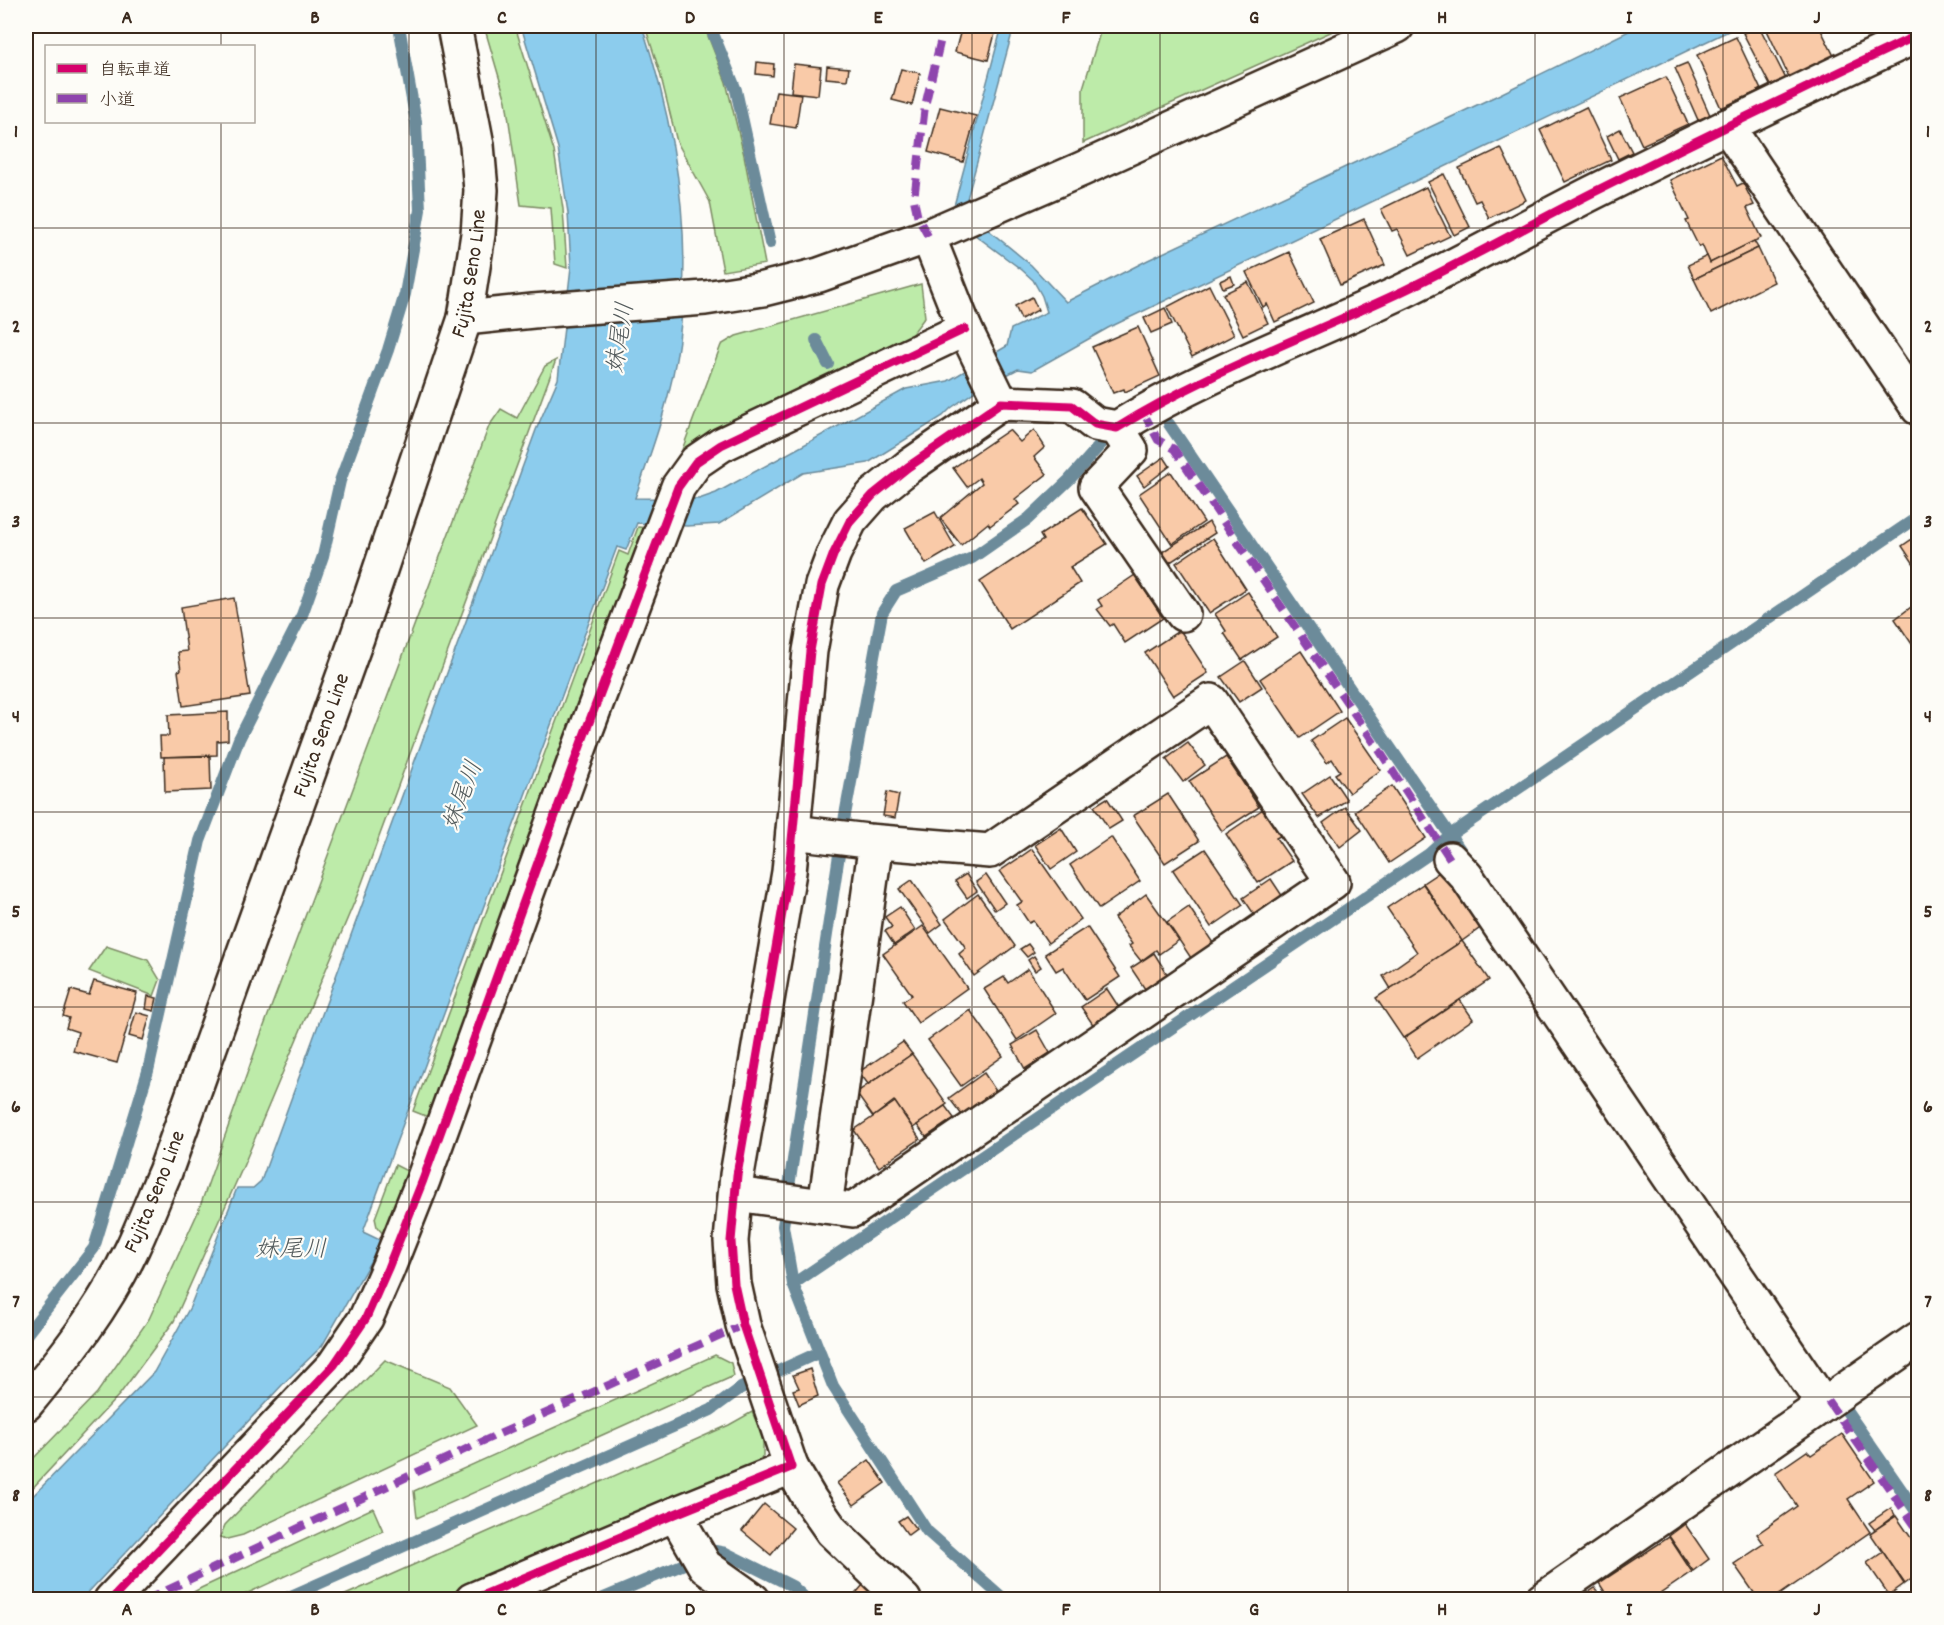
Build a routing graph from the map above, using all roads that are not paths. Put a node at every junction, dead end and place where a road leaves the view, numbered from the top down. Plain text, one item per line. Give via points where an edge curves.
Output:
1 (454, 26) edge
2 (1397, 26) edge
3 (1918, 35) edge
4 (1727, 126) junction
5 (928, 236) junction
6 (465, 318) junction
7 (984, 369) junction
8 (1918, 408) edge
9 (1117, 428) junction
10 (1183, 614) dead end
11 (808, 834) junction
12 (872, 842) junction
13 (1450, 859) dead end
14 (751, 1197) junction
15 (819, 1206) junction
16 (1918, 1339) edge
17 (26, 1404) edge
18 (1823, 1404) junction
19 (791, 1467) junction
20 (675, 1514) junction
21 (111, 1599) edge
22 (472, 1599) edge
23 (753, 1599) edge
24 (904, 1599) edge
25 (1542, 1599) edge

1 - 6 street, Fujita Seno Line via 477,145 481,190
2 - 5 street
3 - 4 street
4 - 8 street
4 - 9 street via 1404,290 1262,354
5 - 6 street via 819,275 763,289 705,298
5 - 7 street
6 - 17 street, Fujita Seno Line via 357,638 165,1172 132,1249 102,1302
7 - 9 street via 1072,406 1095,424
7 - 11 street via 908,467 873,495 850,521 834,552 815,618
7 - 21 street via 721,445 696,462 678,487 423,1180 366,1318 334,1365
9 - 10 street via 1131,450 1096,487
11 - 12 street
11 - 14 street via 789,872 737,1175
12 - 15 street
12 - 15 street via 990,851 1211,700 1333,882 853,1210
13 - 18 street via 1466,876
14 - 15 street
14 - 19 street via 731,1241 734,1284 743,1325
16 - 18 street
18 - 25 street
19 - 20 street
19 - 24 street via 832,1531
20 - 22 street
20 - 23 street via 699,1556

